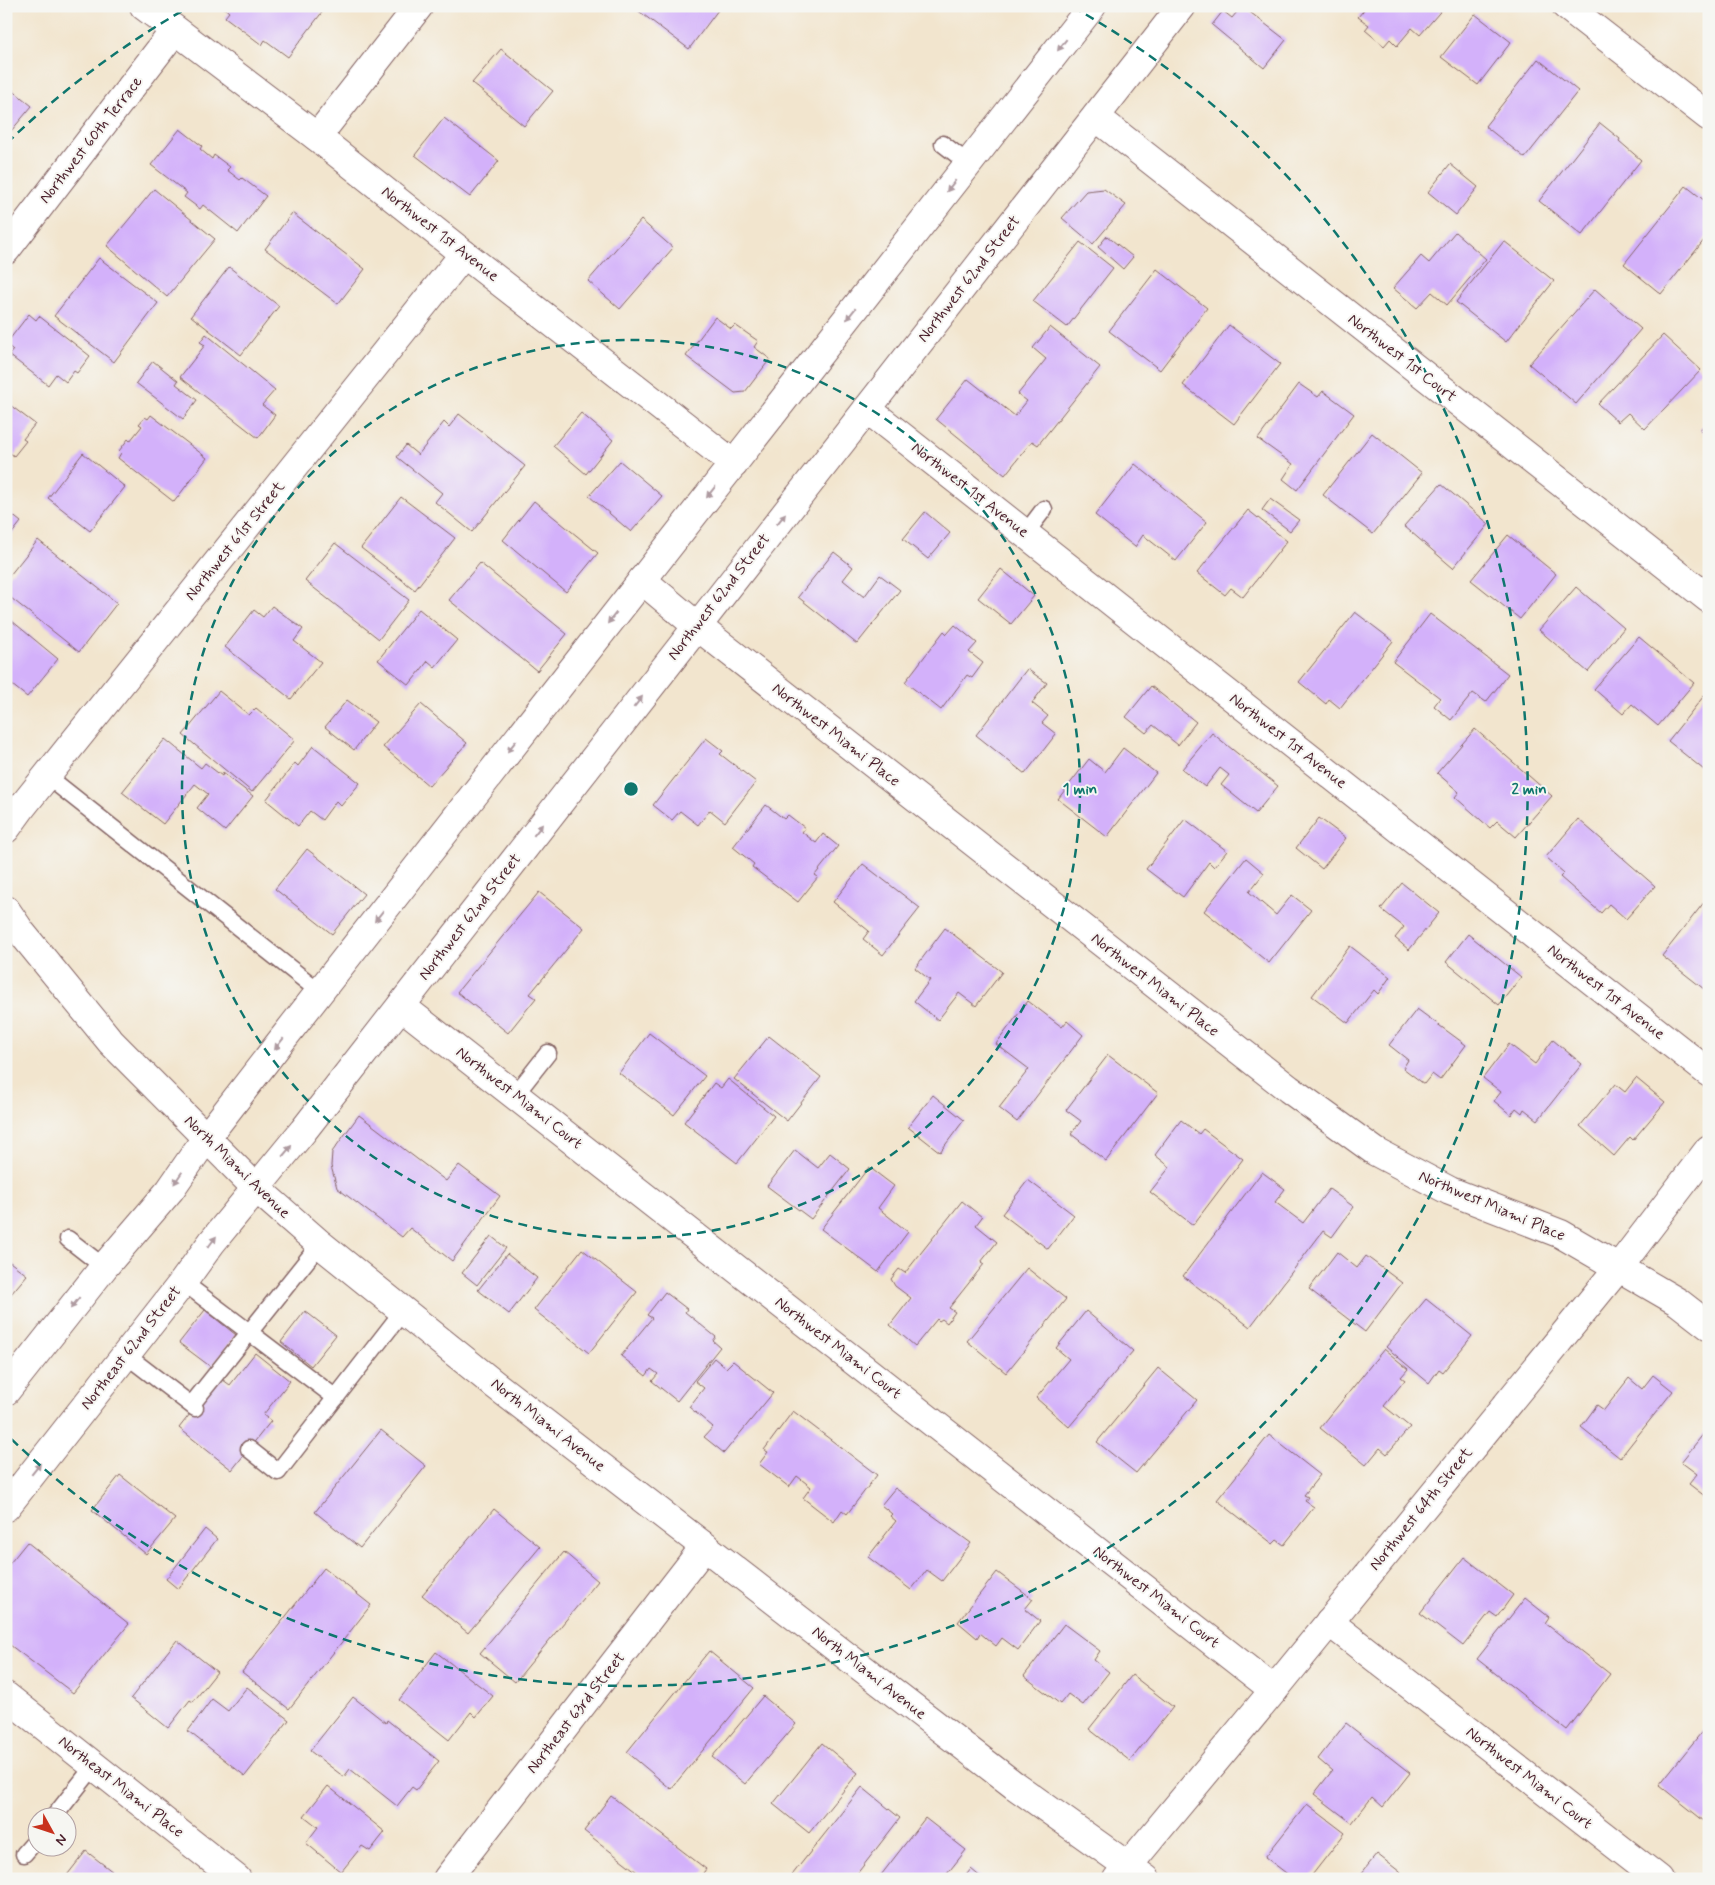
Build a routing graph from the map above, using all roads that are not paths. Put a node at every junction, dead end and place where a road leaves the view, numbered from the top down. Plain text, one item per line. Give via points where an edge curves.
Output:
1 (144, 6) edge
2 (419, 6) edge
3 (1092, 6) edge
4 (1182, 6) edge
5 (1566, 6) edge
6 (175, 30) junction
7 (1096, 117) junction
8 (1709, 117) edge
9 (317, 137) junction
10 (942, 144) dead end
11 (968, 164) junction
12 (6, 250) edge
13 (464, 254) junction
14 (867, 409) junction
15 (734, 464) junction
16 (1044, 509) dead end
17 (1025, 534) junction
18 (642, 580) junction
19 (1709, 599) edge
20 (696, 626) junction
21 (47, 776) junction
22 (6, 829) edge
23 (6, 910) edge
24 (320, 992) junction
25 (401, 1006) junction
26 (548, 1054) dead end
27 (1709, 1073) edge
28 (515, 1095) junction
29 (206, 1138) junction
30 (1709, 1149) edge
31 (256, 1188) junction
32 (68, 1239) dead end
33 (320, 1244) junction
34 (104, 1267) junction
35 (1619, 1267) junction
36 (183, 1282) junction
37 (403, 1311) junction
38 (1709, 1326) edge
39 (250, 1332) junction
40 (126, 1354) junction
41 (6, 1390) edge
42 (336, 1398) junction
43 (249, 1449) dead end
44 (6, 1507) edge
45 (705, 1546) junction
46 (1329, 1622) junction
47 (1274, 1690) junction
48 (6, 1696) edge
49 (94, 1766) junction
50 (61, 1808) edge
51 (28, 1849) edge
52 (24, 1854) dead end
53 (1130, 1874) edge
54 (237, 1879) edge
55 (447, 1879) edge
56 (1659, 1879) edge

1 - 6 street, Northwest 1st Avenue
2 - 9 street
3 -> 11 street
4 - 7 street, Northwest 62nd Street
5 - 8 street
6 - 9 street, Northwest 1st Avenue
6 - 12 street, Northwest 60th Terrace
7 - 14 street, Northwest 62nd Street
7 - 19 street, Northwest 1st Court
9 - 13 street, Northwest 1st Avenue
10 - 11 lane
11 -> 15 street
13 - 15 street, Northwest 1st Avenue
13 - 21 street, Northwest 61st Street
14 - 17 street, Northwest 1st Avenue
20 -> 14 street, Northwest 62nd Street
15 -> 18 street
16 - 17 lane
17 - 27 street, Northwest 1st Avenue
18 - 20 street, Northwest Miami Place
18 -> 24 street
25 -> 20 street, Northwest 62nd Street
20 - 35 street, Northwest Miami Place via 1289,1089 1376,1152 1450,1191 1561,1234
21 - 22 street, Northwest 61st Street
21 - 24 lane
23 - 29 street, North Miami Avenue via 111,1042
24 -> 29 street
25 - 28 street, Northwest Miami Court
31 -> 25 street, Northwest 62nd Street
26 - 28 lane
28 - 47 street, Northwest Miami Court
29 - 31 street, North Miami Avenue
29 -> 34 street via 170,1190
30 - 35 street, Northwest 64th Street
31 - 33 street, North Miami Avenue
36 -> 31 street, Northeast 62nd Street
32 - 34 lane
33 - 37 street, North Miami Avenue
33 - 39 lane
34 -> 41 street
35 - 38 street, Northwest Miami Place via 1678,1302
35 - 46 street, Northwest 64th Street
36 - 39 lane
36 - 40 street, Northeast 62nd Street
37 - 42 lane
37 - 45 street, North Miami Avenue
39 - 40 lane via 194,1406
39 - 42 lane
44 -> 40 street, Northeast 62nd Street
42 - 43 lane via 278,1472
45 - 53 street, North Miami Avenue
45 - 55 street, Northeast 63rd Street
46 - 47 street, Northwest 64th Street
46 - 56 street, Northwest Miami Court
47 - 53 street, Northwest 64th Street
48 - 49 street, Northeast Miami Place
49 - 50 lane
49 - 54 street, Northeast Miami Place
51 - 52 lane

